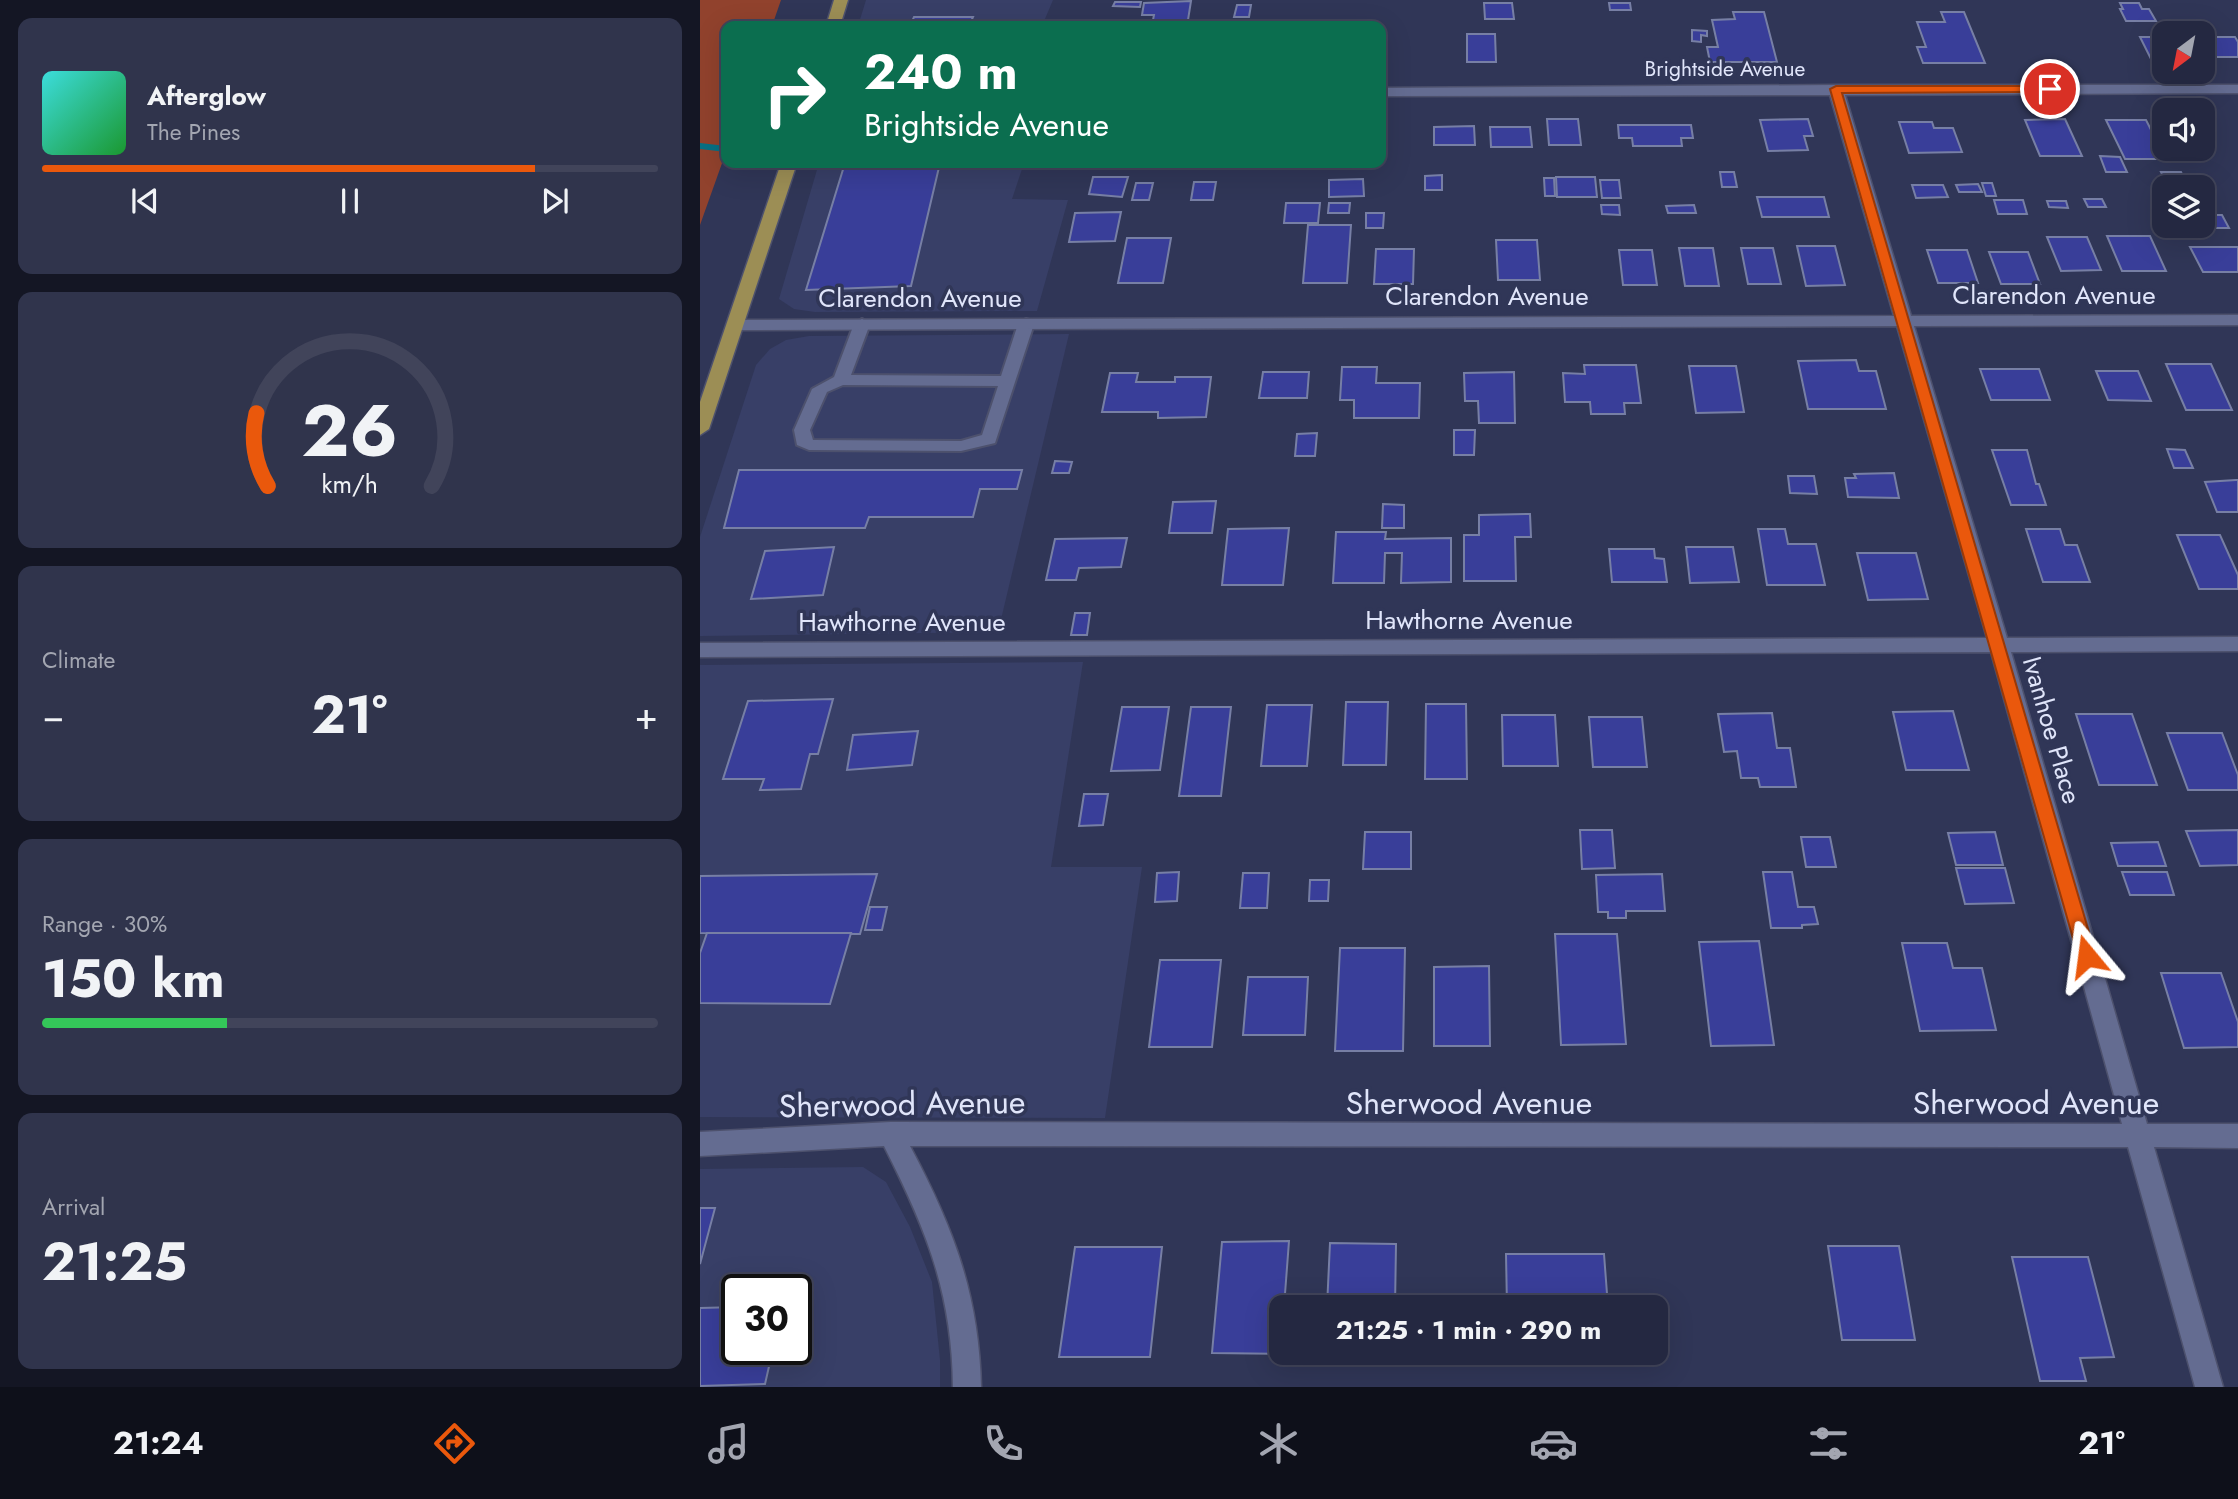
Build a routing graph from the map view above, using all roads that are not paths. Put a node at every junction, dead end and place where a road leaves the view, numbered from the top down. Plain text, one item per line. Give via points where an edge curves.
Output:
1 (841, 0) edge
2 (835, 21) edge
3 (1836, 89) junction
4 (2238, 89) edge
5 (1386, 92) edge
6 (787, 168) edge
7 (2238, 320) edge
8 (1903, 321) junction
9 (862, 324) junction
10 (1026, 324) junction
11 (736, 325) junction
12 (841, 380) junction
13 (1008, 381) junction
14 (700, 429) edge
15 (2238, 644) edge
16 (1999, 645) junction
17 (700, 650) edge
18 (891, 1134) junction
19 (2138, 1136) junction
20 (2238, 1136) edge
21 (700, 1143) edge
22 (967, 1387) edge
23 (2209, 1387) edge

1 - 2 main road
3 - 4 street, Brightside Avenue
3 - 5 street, Brightside Avenue
3 - 8 street, Ivanhoe Place
6 - 11 main road
7 - 8 street, Clarendon Avenue
8 - 10 street, Clarendon Avenue
8 - 16 street, Ivanhoe Place
9 - 10 street, Clarendon Avenue
9 - 11 street, Clarendon Avenue
9 - 12 lane
10 - 13 lane
11 - 14 main road
12 - 13 lane
12 - 13 lane via 820,389 802,430 809,445 974,445 989,439
15 - 16 street, Hawthorne Avenue
16 - 17 street, Hawthorne Avenue
16 - 19 street, Ivanhoe Place
18 - 19 street, Sherwood Avenue
18 - 21 street, Sherwood Avenue
18 - 22 street via 933,1215 956,1278 968,1349
19 - 20 street, Sherwood Avenue
19 - 23 street, Ivanhoe Place

